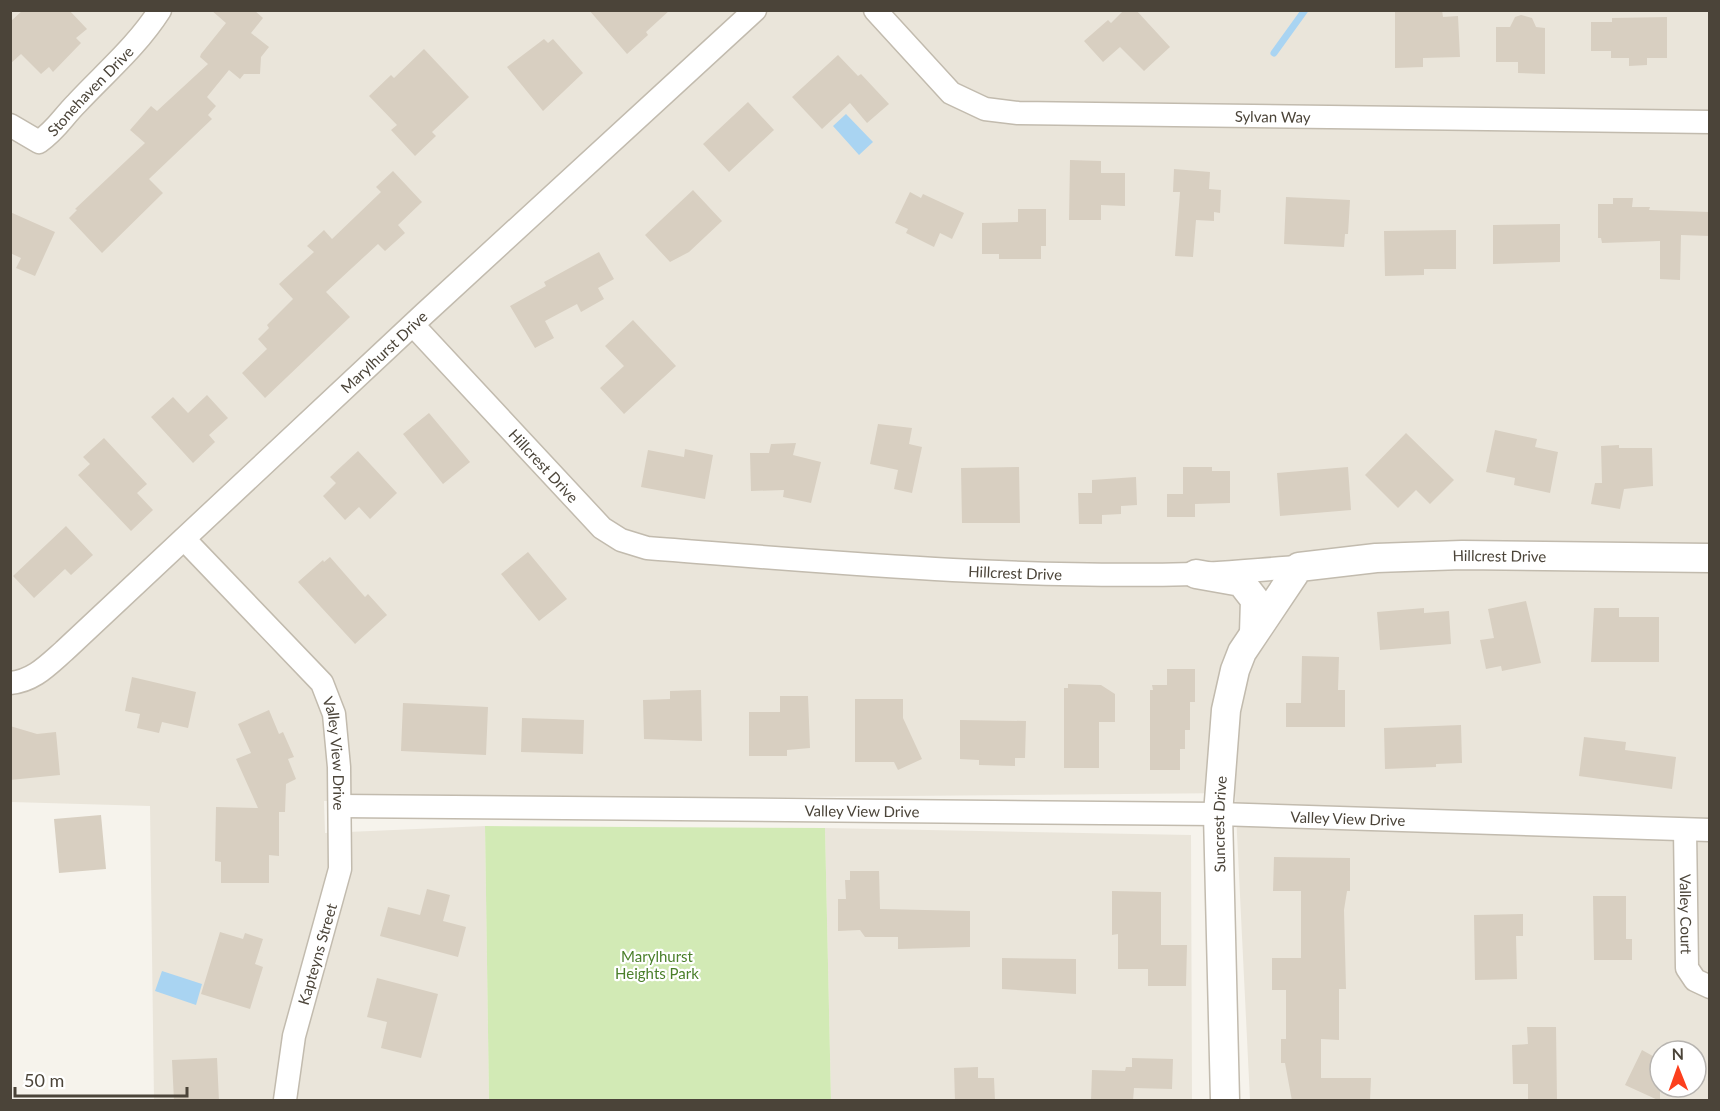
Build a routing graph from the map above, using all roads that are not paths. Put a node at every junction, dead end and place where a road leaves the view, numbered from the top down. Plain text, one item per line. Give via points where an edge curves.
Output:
1 (160, 10) edge
2 (754, 10) edge
3 (875, 10) edge
4 (1710, 122) edge
5 (10, 125) edge
6 (413, 325) junction
7 (184, 539) junction
8 (1710, 558) edge
9 (1299, 567) junction
10 (1196, 574) junction
11 (1254, 633) junction
12 (10, 683) edge
13 (340, 806) junction
14 (1218, 814) junction
15 (1685, 830) junction
16 (1710, 830) edge
17 (1710, 987) edge
18 (285, 1101) edge
19 (1225, 1101) edge

1 - 5 street, Stonehaven Drive via 143,37 75,105 59,127 39,142
2 - 6 street, Marylhurst Drive
3 - 4 street, Sylvan Way via 951,93 985,109 1018,113
6 - 7 street, Marylhurst Drive
6 - 10 street, Hillcrest Drive via 602,528 621,540 647,548 893,567
7 - 12 street, Marylhurst Drive via 40,673 23,682
7 - 13 street, Valley View Drive via 321,682 329,696 338,733
8 - 9 street, Hillcrest Drive via 1462,555 1376,558
9 - 10 street, Hillcrest Drive
9 - 11 street, Suncrest Drive
10 - 11 street via 1241,582 1255,600
11 - 14 street, Suncrest Drive via 1228,693
13 - 14 street, Valley View Drive
13 - 18 street, Kapteyns Street via 340,869 294,1036
14 - 15 street, Valley View Drive
14 - 19 street, Suncrest Drive
15 - 16 street, Valley View Drive
15 - 17 street, Valley Court via 1687,968 1695,980

